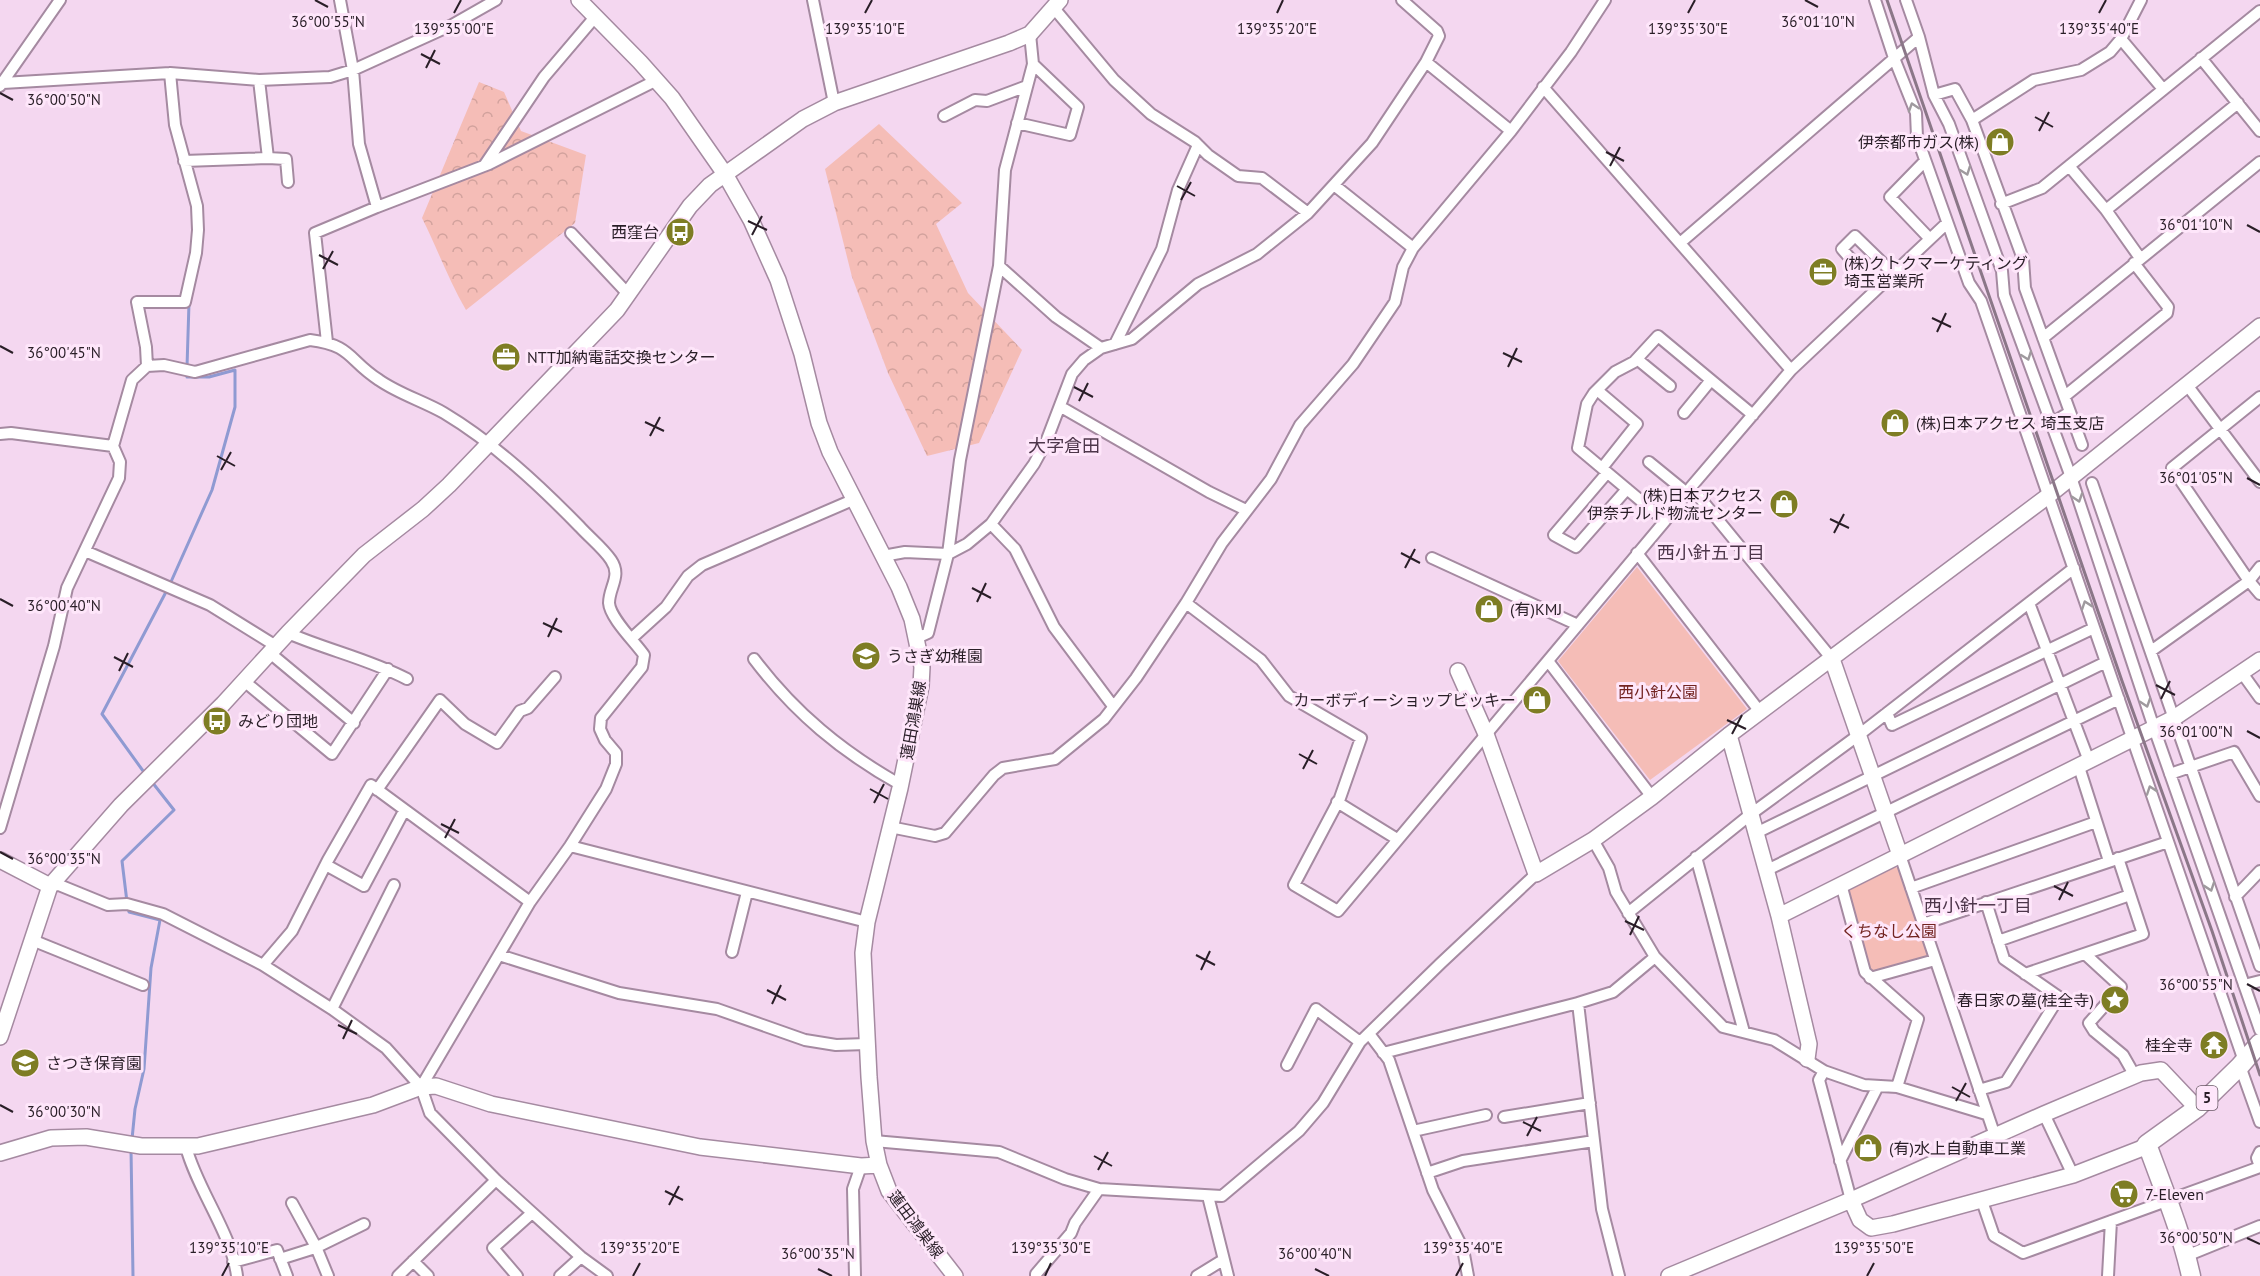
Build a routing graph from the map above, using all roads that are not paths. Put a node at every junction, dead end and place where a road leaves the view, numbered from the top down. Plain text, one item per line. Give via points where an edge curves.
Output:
1 (60, 0) edge
2 (340, 0) edge
3 (496, 0) edge
4 (579, 0) edge
5 (813, 0) edge
6 (1402, 0) edge
7 (1605, 0) edge
8 (1875, 0) edge
9 (1906, 0) edge
10 (2140, 0) edge
11 (1057, 4) edge
12 (2260, 11) edge
13 (595, 17) junction
14 (1030, 34) junction
15 (1919, 37) junction
16 (2121, 39) junction
17 (1894, 58) junction
18 (2201, 58) junction
19 (1426, 62) junction
20 (1033, 64) junction
21 (352, 70) junction
22 (170, 74) junction
23 (259, 80) junction
24 (657, 80) junction
25 (1, 85) edge
26 (1027, 86) junction
27 (1543, 87) junction
28 (2163, 89) junction
29 (1934, 95) junction
30 (834, 103) junction
31 (2238, 103) junction
32 (944, 116) dead end
33 (1972, 120) junction
34 (1017, 123) junction
35 (1511, 131) junction
36 (2260, 131) edge
37 (1198, 145) junction
38 (268, 158) junction
39 (184, 161) junction
40 (1925, 161) junction
41 (2260, 162) edge
42 (483, 166) junction
43 (2070, 166) junction
44 (724, 174) junction
45 (288, 182) dead end
46 (1334, 185) junction
47 (2001, 204) junction
48 (377, 207) junction
49 (2106, 210) junction
50 (1308, 213) junction
51 (1947, 223) junction
52 (572, 233) dead end
53 (1930, 239) junction
54 (1680, 243) junction
55 (1413, 248) junction
56 (2137, 261) junction
57 (999, 266) junction
58 (1894, 274) junction
59 (1877, 289) junction
60 (629, 295) junction
61 (2260, 326) edge
62 (2043, 338) junction
63 (327, 342) junction
64 (1115, 344) junction
65 (1101, 348) junction
66 (1637, 359) junction
67 (147, 366) junction
68 (1791, 370) junction
69 (1711, 380) junction
70 (2187, 385) junction
71 (1670, 386) dead end
72 (1597, 390) junction
73 (2065, 396) junction
74 (2260, 397) edge
75 (1061, 407) junction
76 (2070, 412) junction
77 (1684, 413) dead end
78 (1753, 415) junction
79 (2052, 423) junction
80 (2220, 429) junction
81 (0, 434) edge
82 (2082, 445) dead end
83 (113, 446) junction
84 (489, 446) junction
85 (1649, 462) dead end
86 (1605, 471) junction
87 (2071, 477) junction
88 (2260, 482) edge
89 (2092, 483) dead end
90 (1627, 489) junction
91 (1689, 490) junction
92 (2048, 496) junction
93 (855, 499) junction
94 (1246, 510) junction
95 (1665, 521) junction
96 (991, 524) junction
97 (85, 551) junction
98 (1637, 553) junction
99 (948, 554) junction
100 (883, 556) junction
101 (1432, 558) dead end
102 (2260, 567) edge
103 (2074, 568) junction
104 (2249, 581) junction
105 (2260, 594) edge
106 (1186, 603) junction
107 (2030, 603) junction
108 (1578, 625) junction
109 (2094, 628) junction
110 (288, 633) junction
111 (632, 638) junction
112 (917, 638) junction
113 (273, 649) junction
114 (2047, 649) junction
115 (2151, 651) junction
116 (1832, 658) junction
117 (754, 659) dead end
118 (2260, 660) edge
119 (1548, 661) junction
120 (2106, 663) junction
121 (388, 669) junction
122 (1458, 671) dead end
123 (2158, 671) junction
124 (2242, 673) junction
125 (555, 677) dead end
126 (407, 679) dead end
127 (2138, 680) junction
128 (244, 681) junction
129 (2060, 684) junction
130 (2260, 698) edge
131 (2119, 699) junction
132 (1113, 706) junction
133 (1761, 713) junction
134 (1887, 713) junction
135 (2174, 718) junction
136 (2074, 720) junction
137 (354, 723) junction
138 (2154, 728) junction
139 (1486, 734) junction
140 (1860, 734) junction
141 (1729, 735) junction
142 (2133, 739) junction
143 (2084, 764) junction
144 (2190, 766) junction
145 (2170, 774) junction
146 (1874, 776) junction
147 (901, 785) junction
148 (377, 790) junction
149 (2260, 796) edge
150 (1652, 797) junction
151 (1337, 802) junction
152 (404, 812) junction
153 (1885, 812) junction
154 (1751, 814) junction
155 (2096, 822) junction
156 (891, 827) junction
157 (0, 828) edge
158 (1756, 833) junction
159 (1397, 839) junction
160 (1593, 840) junction
161 (2168, 842) junction
162 (570, 846) junction
163 (1900, 855) junction
164 (1695, 857) junction
165 (0, 860) edge
166 (2114, 860) junction
167 (326, 865) junction
168 (1767, 870) junction
169 (2260, 871) edge
170 (1536, 874) junction
171 (1841, 884) junction
172 (394, 885) dead end
173 (50, 886) junction
174 (1911, 888) junction
175 (747, 892) junction
176 (2130, 896) junction
177 (2235, 897) junction
178 (530, 902) junction
179 (1986, 902) junction
180 (1628, 913) junction
181 (1779, 916) junction
182 (867, 922) junction
183 (1923, 924) junction
184 (32, 940) junction
185 (1998, 941) junction
186 (732, 952) dead end
187 (2085, 954) junction
188 (499, 955) junction
189 (1655, 957) junction
190 (1935, 960) junction
191 (263, 965) junction
192 (2260, 966) edge
193 (2025, 974) junction
194 (1870, 978) junction
195 (2260, 981) edge
196 (143, 985) dead end
197 (2244, 986) junction
198 (1578, 1004) junction
199 (332, 1009) junction
200 (2260, 1030) edge
201 (1744, 1032) junction
202 (1370, 1035) junction
203 (0, 1037) edge
204 (1360, 1042) junction
205 (2260, 1043) edge
206 (867, 1044) junction
207 (1383, 1053) junction
208 (1806, 1059) junction
209 (2242, 1063) junction
210 (1287, 1065) dead end
211 (1824, 1071) junction
212 (2135, 1076) junction
213 (1878, 1086) junction
214 (421, 1087) junction
215 (1897, 1087) junction
216 (1979, 1090) junction
217 (1590, 1103) junction
218 (2197, 1108) junction
219 (1986, 1114) junction
220 (2044, 1114) junction
221 (1486, 1115) dead end
222 (1504, 1117) dead end
223 (2260, 1122) edge
224 (1413, 1131) junction
225 (1995, 1136) junction
226 (874, 1141) junction
227 (1594, 1141) junction
228 (2147, 1144) junction
229 (186, 1147) junction
230 (2260, 1152) edge
231 (0, 1153) edge
232 (1840, 1161) junction
233 (879, 1165) junction
234 (861, 1166) junction
235 (2260, 1167) edge
236 (1427, 1173) junction
237 (2073, 1175) junction
238 (496, 1180) junction
239 (1100, 1189) junction
240 (1208, 1196) junction
241 (1851, 1200) junction
242 (1982, 1201) junction
243 (2168, 1201) junction
244 (292, 1203) dead end
245 (532, 1212) junction
246 (2111, 1221) junction
247 (364, 1224) dead end
248 (2260, 1226) edge
249 (316, 1247) junction
250 (2186, 1256) junction
251 (581, 1257) junction
252 (280, 1259) junction
253 (1223, 1260) junction
254 (413, 1261) junction
255 (233, 1262) junction
256 (237, 1276) edge
257 (287, 1276) edge
258 (328, 1276) edge
259 (398, 1276) edge
260 (428, 1276) edge
261 (517, 1276) edge
262 (560, 1276) edge
263 (607, 1276) edge
264 (855, 1276) edge
265 (955, 1276) edge
266 (1036, 1276) edge
267 (1197, 1276) edge
268 (1228, 1276) edge
269 (1468, 1276) edge
270 (1619, 1276) edge
271 (1669, 1276) edge
272 (2108, 1276) edge
273 (2191, 1276) edge

1 - 25 street
2 - 21 street
3 - 21 street via 452,25
4 - 13 street, 蓮田鴻巣線
5 - 30 street
6 - 19 street via 1439,36
7 - 27 street
8 - 17 street
9 - 15 street
10 - 16 street
11 - 14 street
11 - 37 street via 1114,80 1151,114
12 - 18 street
13 - 24 street, 蓮田鴻巣線
13 - 42 street via 544,77
14 - 20 street
14 - 30 street
15 - 17 street
15 - 29 street
16 - 28 street
16 - 33 street via 2110,52 2081,70 2034,80
40 -> 17 street via 1917,137 1916,113
17 - 54 street
18 - 28 street
18 - 31 street
19 - 35 street
19 - 46 street via 1372,143
20 - 26 street
20 - 34 street via 1078,107 1070,135
21 - 23 street via 330,77
21 - 48 street via 359,144
22 - 23 street
22 - 25 street
22 - 39 street via 175,125
23 - 38 street
24 - 42 street
24 - 44 street, 蓮田鴻巣線
26 - 32 street via 987,101 975,100
26 - 34 street
27 - 35 street
27 - 54 street
28 - 43 street
29 - 33 street via 1955,89
29 -> 79 street via 1949,124 2002,271 2004,295
30 - 44 street
31 - 36 street
31 - 49 street
33 - 47 street
34 - 57 street via 1005,170
35 - 55 street
37 - 50 street via 1238,176 1262,178
37 - 64 street via 1178,190 1162,249
38 - 39 street
38 - 45 street via 286,159
39 - 67 street via 197,206 196,253 185,302 137,302
40 - 51 street
40 - 53 street via 1890,197
41 - 56 street
42 - 48 street
43 - 47 street via 2042,188
43 - 49 street
44 - 60 street via 690,206
44 - 93 street, 蓮田鴻巣線 via 752,220 778,280 819,423
46 - 50 street
46 - 55 street
47 - 62 street via 2023,259 2025,288
48 - 63 street via 315,233
49 - 56 street
50 - 64 street via 1257,254 1198,284 1132,339
51 - 53 street
51 - 92 street via 1969,283 1982,301
52 - 60 street
53 - 58 street
54 - 68 street
55 - 94 street via 1403,267 1395,302 1353,364 1300,425 1271,479
56 - 62 street
56 - 73 street via 2168,307 2166,313
57 - 65 street via 1056,317
57 - 99 street via 960,460
58 - 59 street
58 - 59 street via 1855,236 1842,249
59 - 68 street
60 - 84 street
61 - 70 street
62 - 73 street
63 - 67 street via 310,340 195,372 164,365
63 - 84 street via 345,350 378,380 444,413
64 - 65 street
65 - 75 street via 1072,375
66 - 69 street via 1658,336
66 - 71 street
66 - 72 street via 1615,372
67 - 83 street via 132,380
68 - 78 street
69 - 77 street
69 - 78 street
70 - 80 street
70 - 87 street
72 - 86 street via 1587,404 1578,448
72 - 86 street via 1637,424
73 - 76 street
74 - 80 street
75 - 94 street
75 - 96 street via 1034,464
76 - 79 street
76 - 82 street
78 - 91 street
79 - 87 street
80 - 88 street
80 - 104 street via 2172,468
81 - 83 street
83 - 97 street via 120,462 118,478
84 - 110 street via 423,509 364,555
84 - 111 street via 530,477 612,561 617,575 609,602 612,616
85 - 91 street
86 - 90 street
86 - 90 street via 1554,535 1576,547
87 - 92 street
87 -> 127 street
89 - 115 street
90 - 95 street
91 - 95 street
91 - 116 street
92 - 103 street
92 - 116 street
93 - 100 street, 蓮田鴻巣線
93 - 111 street via 702,565 687,576 666,607
94 - 106 street
95 - 98 street
96 - 99 street
96 - 132 street via 1015,549 1054,627
97 - 113 street via 210,605
97 - 157 street via 62,601 54,646
98 - 108 street
98 - 133 street
99 - 100 street via 905,552
99 - 112 street via 928,633
100 - 112 street, 蓮田鴻巣線
101 - 108 street
102 - 104 street
103 - 107 street
109 -> 103 street
104 - 105 street
104 - 115 street
106 - 132 street
106 - 151 street via 1261,660 1289,696 1361,738
107 - 114 street
107 - 134 street
108 - 119 street
109 - 114 street
109 - 120 street
110 - 113 street
110 - 121 street
111 - 162 street via 644,655 642,668 601,718 600,729 615,753 614,772
112 - 147 street, 蓮田鴻巣線 via 921,686
113 - 128 street
113 - 137 street
114 - 129 street
114 - 134 street via 1892,724
115 - 123 street
116 - 133 street
116 - 140 street
117 - 147 street via 775,687 815,725 864,764
118 - 124 street
119 - 139 street
119 - 150 street
120 - 129 street
120 - 131 street
121 - 126 street
121 - 137 street
122 - 139 street
123 - 127 street
123 - 135 street
124 - 130 street
124 - 135 street
125 - 148 street via 528,708 520,711 497,743 465,724 440,700
127 -> 138 street
128 - 137 street via 332,754
128 - 173 street via 121,805
129 - 136 street
129 - 146 street
131 - 136 street
131 - 142 street
132 - 156 street via 1104,719 1055,759 1003,768 945,833 935,836
133 - 141 street
134 - 140 street
135 - 138 street
135 - 144 street
136 - 143 street
136 - 153 street
138 - 142 street
138 - 145 street
139 - 159 street
139 - 170 street
140 - 146 street
140 - 154 street
141 - 150 street
141 - 154 street
142 - 143 street
161 -> 142 street
143 - 155 street
143 - 163 street
144 - 145 street
144 - 149 street via 2234,752
144 - 177 street
145 -> 197 street
146 - 153 street
146 - 158 street
147 - 156 street, 蓮田鴻巣線
148 - 152 street
148 - 167 street via 371,785
150 - 160 street
151 - 159 street
151 - 159 street via 1294,885 1338,911
152 - 167 street via 364,886
152 - 178 street
153 - 163 street
153 - 168 street
154 - 158 street
154 - 164 street
155 - 166 street
155 - 174 street
156 - 182 street, 蓮田鴻巣線
158 - 168 street
160 - 170 street
160 - 180 street
161 - 166 street
161 - 209 street
162 - 175 street
162 - 178 street
163 - 171 street
163 - 174 street
164 - 180 street
164 - 201 street
165 - 173 street
166 - 176 street
166 - 179 street
167 - 191 street via 292,931
168 - 181 street
169 - 177 street
170 - 202 street
171 - 181 street
171 - 194 street via 1865,972
172 - 199 street
173 - 184 street
173 - 191 street via 59,885 108,905 128,904 163,914
174 - 183 street
175 - 182 street
175 - 186 street
176 - 185 street
176 - 187 street via 2143,934
177 - 192 street
178 - 188 street
179 - 183 street
179 - 185 street
180 - 189 street
181 - 208 street via 1809,1044
182 - 206 street, 蓮田鴻巣線 via 863,953
183 - 190 street
184 - 196 street
184 - 203 street
185 - 193 street via 2004,959
187 - 193 street
187 - 212 street via 2121,987 2089,1023 2123,1055
188 - 206 street via 619,993 717,1009 805,1040
188 - 214 street
189 - 198 street via 1613,992
189 - 201 street via 1723,1027
190 - 194 street
190 - 216 street
191 - 199 street
193 - 216 street via 2059,997 2006,1082
194 - 215 street via 1918,1019
195 - 197 street
197 - 200 street
198 - 207 street
198 - 217 street
199 - 214 street via 386,1048
201 - 208 street via 1774,1040
202 - 204 street
202 - 207 street
204 - 210 street via 1316,1009
204 - 240 street via 1323,1103 1299,1131 1222,1196
205 - 209 main road, 5
206 - 226 street, 蓮田鴻巣線
207 - 224 street via 1389,1060
208 - 211 street
209 - 218 main road, 5
209 - 223 street
211 - 213 street
211 - 232 street via 1819,1080
212 - 218 street via 2162,1070
212 - 220 street
213 - 215 street
213 - 232 street
214 - 229 street via 373,1105
214 - 234 street via 436,1086 491,1104 700,1148
214 - 238 street via 429,1113
215 - 219 street
216 - 219 street
217 - 222 street
217 - 227 street
218 - 228 main road, 5
219 - 225 street
220 - 225 street
220 - 237 street
221 - 224 street
224 - 236 street
225 - 241 street
226 - 233 street, 蓮田鴻巣線
226 - 239 street via 999,1152
227 - 236 street via 1464,1161
227 - 270 street via 1602,1209
228 - 237 street
228 - 243 main road
229 - 231 street via 141,1146 86,1137 51,1138
229 - 255 street via 190,1165
230 - 235 street
232 - 241 street
233 - 234 street
233 - 265 street, 蓮田鴻巣線 via 889,1191
234 - 264 street via 853,1189
235 - 243 street
236 - 269 street via 1463,1249
237 - 242 street
238 - 245 street
238 - 254 street
239 - 240 street
239 - 266 street
240 - 253 street
241 - 242 street via 1860,1220 1871,1228
241 - 271 street
242 - 246 street via 1994,1236 2023,1253
243 - 246 street
243 - 250 main road
244 - 249 street
245 - 251 street
245 - 261 street via 493,1248
246 - 272 street
247 - 249 street
248 - 250 street
249 - 252 street
249 - 258 street
250 - 273 main road
251 - 262 street
251 - 263 street
252 - 255 street via 277,1250
252 - 257 street
253 - 267 street
253 - 268 street
254 - 259 street
254 - 260 street
255 - 256 street

